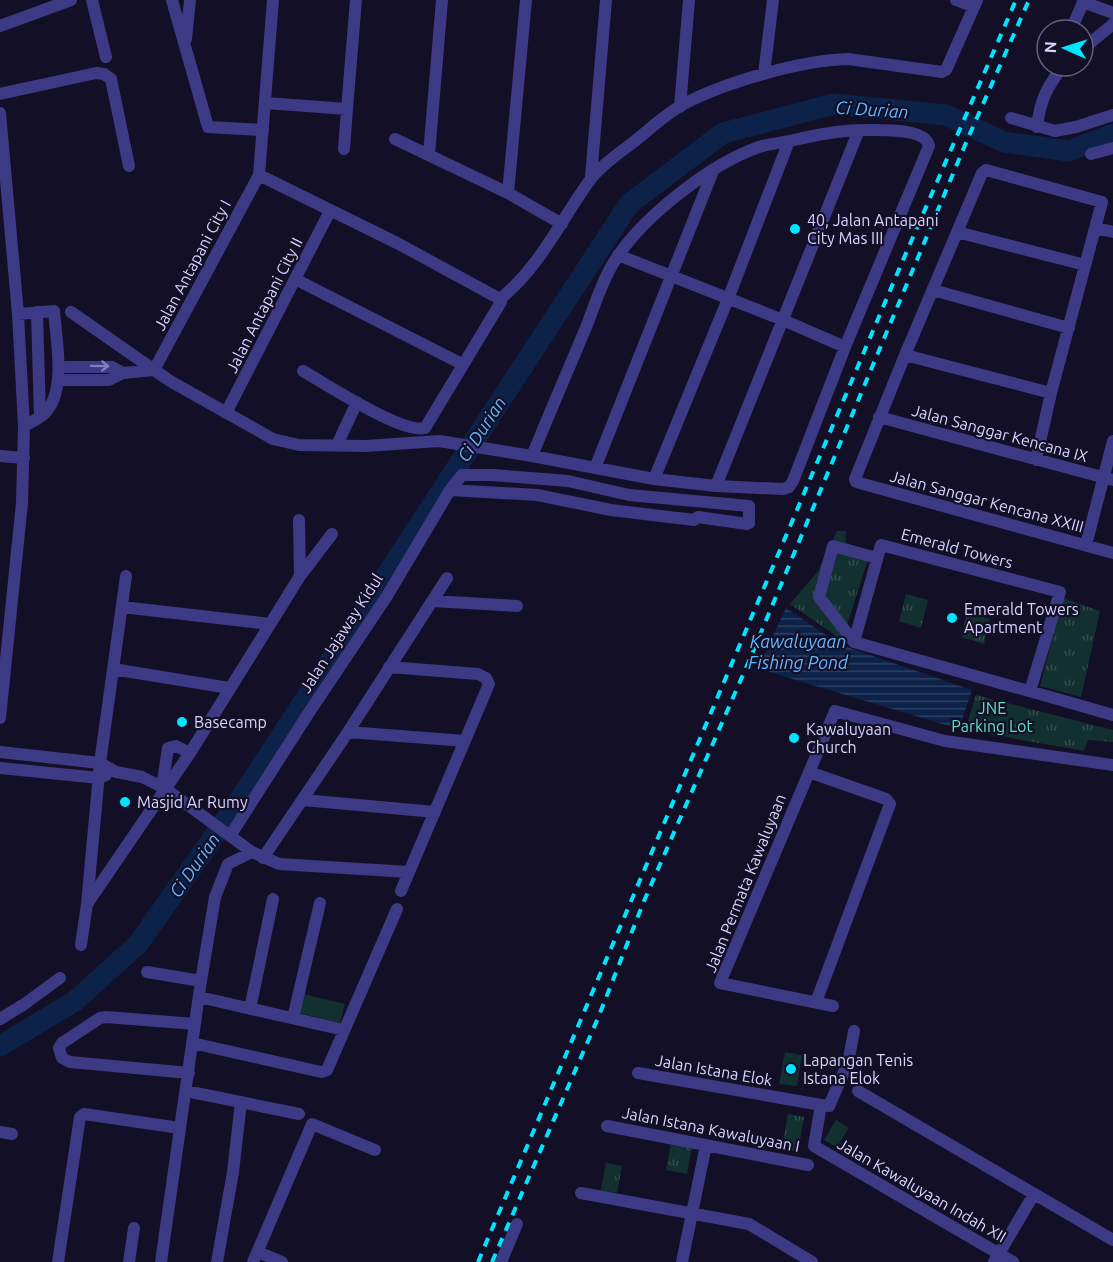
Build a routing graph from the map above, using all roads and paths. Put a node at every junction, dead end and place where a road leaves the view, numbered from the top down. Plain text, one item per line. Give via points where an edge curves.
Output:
1 (71, 0) edge
2 (92, 0) edge
3 (172, 0) edge
4 (190, 0) edge
5 (273, 0) edge
6 (356, 0) edge
7 (442, 0) edge
8 (526, 0) edge
9 (606, 0) edge
10 (688, 0) edge
11 (773, 0) edge
12 (956, 0) edge
13 (1083, 1) edge
14 (975, 3) edge
15 (1113, 13) edge
16 (1076, 18) edge
17 (1113, 24) edge
18 (0, 26) edge
19 (1095, 39) edge
20 (185, 43) junction
21 (106, 57) dead end
22 (764, 74) junction
23 (1054, 78) edge
24 (0, 94) edge
25 (266, 103) junction
26 (680, 107) junction
27 (347, 109) junction
28 (0, 113) edge
29 (1113, 115) edge
30 (1011, 118) dead end
31 (1037, 127) junction
32 (263, 130) junction
33 (859, 130) junction
34 (395, 139) dead end
35 (789, 141) junction
36 (1113, 148) edge
37 (344, 149) dead end
38 (429, 154) junction
39 (1091, 154) dead end
40 (129, 166) dead end
41 (713, 171) junction
42 (259, 175) junction
43 (591, 177) junction
44 (508, 192) junction
45 (1108, 201) edge
46 (330, 212) junction
47 (562, 224) junction
48 (1095, 228) junction
49 (957, 232) junction
50 (1113, 232) edge
51 (618, 255) junction
52 (0, 257) edge
53 (14, 257) junction
54 (1085, 265) junction
55 (673, 276) junction
56 (295, 279) junction
57 (933, 290) junction
58 (500, 298) junction
59 (728, 298) junction
60 (37, 312) junction
61 (71, 312) dead end
62 (18, 314) junction
63 (783, 320) junction
64 (1069, 328) junction
65 (845, 347) junction
66 (905, 355) junction
67 (462, 364) junction
68 (59, 367) junction
69 (154, 370) junction
70 (303, 371) dead end
71 (123, 373) junction
72 (58, 380) junction
73 (1051, 393) junction
74 (357, 402) junction
75 (226, 413) junction
76 (40, 417) junction
77 (879, 417) junction
78 (24, 426) junction
79 (1113, 441) edge
80 (337, 445) junction
81 (0, 456) edge
82 (532, 456) junction
83 (24, 458) junction
84 (1036, 460) junction
85 (595, 468) junction
86 (654, 478) junction
87 (1108, 479) edge
88 (716, 486) junction
89 (450, 490) junction
90 (299, 520) dead end
91 (332, 534) dead end
92 (1086, 545) junction
93 (1113, 553) edge
94 (877, 558) junction
95 (126, 576) dead end
96 (300, 576) junction
97 (447, 578) dead end
98 (432, 601) junction
99 (517, 606) dead end
100 (122, 607) junction
101 (270, 624) junction
102 (854, 642) junction
103 (389, 668) junction
104 (113, 669) junction
105 (229, 688) junction
106 (1030, 692) junction
107 (1113, 715) edge
108 (0, 718) edge
109 (348, 732) junction
110 (465, 741) junction
111 (0, 752) edge
112 (190, 753) junction
113 (100, 763) junction
114 (1113, 765) edge
115 (0, 768) edge
116 (116, 772) junction
117 (809, 772) junction
118 (99, 778) junction
119 (164, 788) junction
120 (303, 800) junction
121 (435, 812) junction
122 (229, 835) junction
123 (258, 855) junction
124 (409, 872) junction
125 (401, 891) dead end
126 (273, 899) dead end
127 (320, 903) dead end
128 (87, 904) junction
129 (397, 909) dead end
130 (81, 945) dead end
131 (147, 972) dead end
132 (60, 978) dead end
133 (201, 981) junction
134 (199, 997) junction
135 (816, 1002) junction
136 (833, 1006) dead end
137 (250, 1009) junction
138 (293, 1018) junction
139 (0, 1019) edge
140 (195, 1024) junction
141 (344, 1030) junction
142 (854, 1030) dead end
143 (192, 1043) junction
144 (189, 1073) junction
145 (638, 1073) dead end
146 (186, 1091) junction
147 (858, 1091) dead end
148 (241, 1102) junction
149 (821, 1105) junction
150 (298, 1114) dead end
151 (607, 1126) dead end
152 (173, 1127) dead end
153 (706, 1145) junction
154 (375, 1150) dead end
155 (808, 1165) dead end
156 (581, 1193) dead end
157 (1034, 1194) junction
158 (691, 1214) junction
159 (517, 1224) dead end
160 (134, 1228) dead end
161 (1113, 1240) edge
162 (256, 1257) edge
163 (996, 1258) edge
164 (808, 1259) edge
165 (58, 1262) edge
166 (129, 1262) edge
167 (161, 1262) edge
168 (217, 1262) edge
169 (282, 1262) edge
170 (501, 1262) edge
171 (682, 1262) edge
172 (1013, 1262) edge

1 - 18 street
2 - 21 street
3 - 20 street
4 - 20 street
5 - 25 street
6 - 27 street
7 - 38 street
8 - 44 street
9 - 43 street
10 - 26 street
11 - 22 street
12 - 14 street
13 - 15 street
13 - 16 street
14 - 22 street via 942,72 848,59 802,64
17 - 19 street
20 - 32 street via 208,127
22 - 26 street
23 - 31 street via 1040,103
24 - 40 street via 104,74 111,80
25 - 27 street
25 - 32 street
26 - 43 street
27 - 37 street
28 - 53 street
29 - 31 street via 1076,128 1055,131
30 - 31 street
32 - 42 street
33 - 35 street
33 - 63 street
33 - 65 street via 912,133 926,139 929,146
34 - 38 street
35 - 41 street via 760,146
35 - 59 street
36 - 39 street
38 - 44 street
41 - 51 street via 667,203
41 - 55 street
42 - 46 street
42 - 69 street, Jalan Antapani City I
43 - 47 street
44 - 47 street
45 - 48 street
45 - 49 street via 984,171
46 - 56 street, Jalan Antapani City II
46 - 58 street
47 - 58 street via 519,284
48 - 50 street
48 - 54 street
49 - 54 street
49 - 57 street
51 - 55 street
51 - 82 street
52 - 53 street
53 - 62 street
54 - 64 street
55 - 59 street
55 - 85 street
56 - 67 street
56 - 75 street, Jalan Antapani City II
57 - 64 street
57 - 66 street
58 - 67 street
59 - 63 street
59 - 86 street
60 - 62 street
60 - 68 street via 54,311
60 - 76 street
61 - 69 street
62 - 78 street
63 - 65 street
63 - 88 street
64 - 73 street
65 - 88 street via 789,487
66 - 73 street
66 - 77 street
67 - 74 street via 425,428 408,428
68 -> 71 street via 112,367
68 - 72 street
69 - 71 street
69 - 75 street
70 - 74 street
71 - 72 street via 109,380
72 - 76 street via 51,404
73 - 84 street
74 - 80 street
75 - 80 street via 273,439 299,445
76 - 78 street
77 - 84 street, Jalan Sanggar Kencana IX
77 - 92 street, Jalan Sanggar Kencana XXIII via 856,482
78 - 83 street
79 - 87 street
80 - 82 street via 439,441
81 - 83 street
82 - 85 street
83 - 108 street
84 - 87 street, Jalan Sanggar Kencana IX
85 - 86 street
86 - 88 street
87 - 92 street
89 - 89 street, Jalan Jajaway Kidul via 462,475 568,481 629,495 749,506 749,523 634,513 537,495
89 - 122 street, Jalan Jajaway Kidul via 387,596
90 - 96 street
91 - 96 street
92 - 93 street, Jalan Sanggar Kencana XXIII
94 - 102 street
94 - 102 street via 833,546 819,597
94 - 106 street, Emerald Towers via 881,545 1060,592
95 - 100 street
96 - 101 street
97 - 98 street
98 - 99 street
98 - 103 street
100 - 101 street
100 - 104 street
101 - 105 street
102 - 106 street
103 - 109 street
103 - 110 street via 478,674 486,678 489,684
104 - 105 street
104 - 113 street
105 - 112 street
106 - 107 street
109 - 110 street
109 - 120 street
110 - 121 street
111 - 113 street
112 - 119 street
112 - 119 street via 177,746 168,748
113 - 116 street
113 - 118 street
114 - 117 street, Jalan Permata Kawaluyaan via 945,741 835,711
115 - 118 street
116 - 118 street
116 - 119 street via 142,777
117 - 135 street via 886,799 890,804
117 - 135 street, Jalan Permata Kawaluyaan via 720,983
118 - 128 street
119 - 122 street
119 - 128 street
120 - 121 street
120 - 123 street
121 - 124 street
122 - 123 street
123 - 124 street via 279,864
123 - 133 street via 234,860 223,873 215,897
124 - 125 street
126 - 137 street
127 - 138 street
128 - 130 street
129 - 141 street
131 - 133 street
132 - 139 street
133 - 134 street
134 - 137 street
134 - 140 street
135 - 136 street, Jalan Permata Kawaluyaan
137 - 138 street
138 - 141 street
140 - 143 street
140 - 144 street via 100,1018 59,1048 62,1058 70,1062
141 - 143 street via 327,1070 321,1072
142 - 149 street via 848,1064 829,1106
143 - 144 street
144 - 146 street
145 - 149 street, Jalan Istana Elok
146 - 148 street
146 - 167 street
147 - 157 street
148 - 150 street
148 - 168 street
149 - 163 street, Jalan Kawaluyaan Indah XII via 814,1146
151 - 153 street, Jalan Istana Kawaluyaan I
152 - 165 street via 84,1114 80,1117
153 - 155 street, Jalan Istana Kawaluyaan I
153 - 158 street
154 - 162 street via 312,1124
156 - 158 street
157 - 161 street
157 - 163 street
158 - 164 street via 749,1224
158 - 171 street
159 - 170 street
160 - 166 street
162 - 169 street
163 - 172 street, Jalan Kawaluyaan Indah XII

